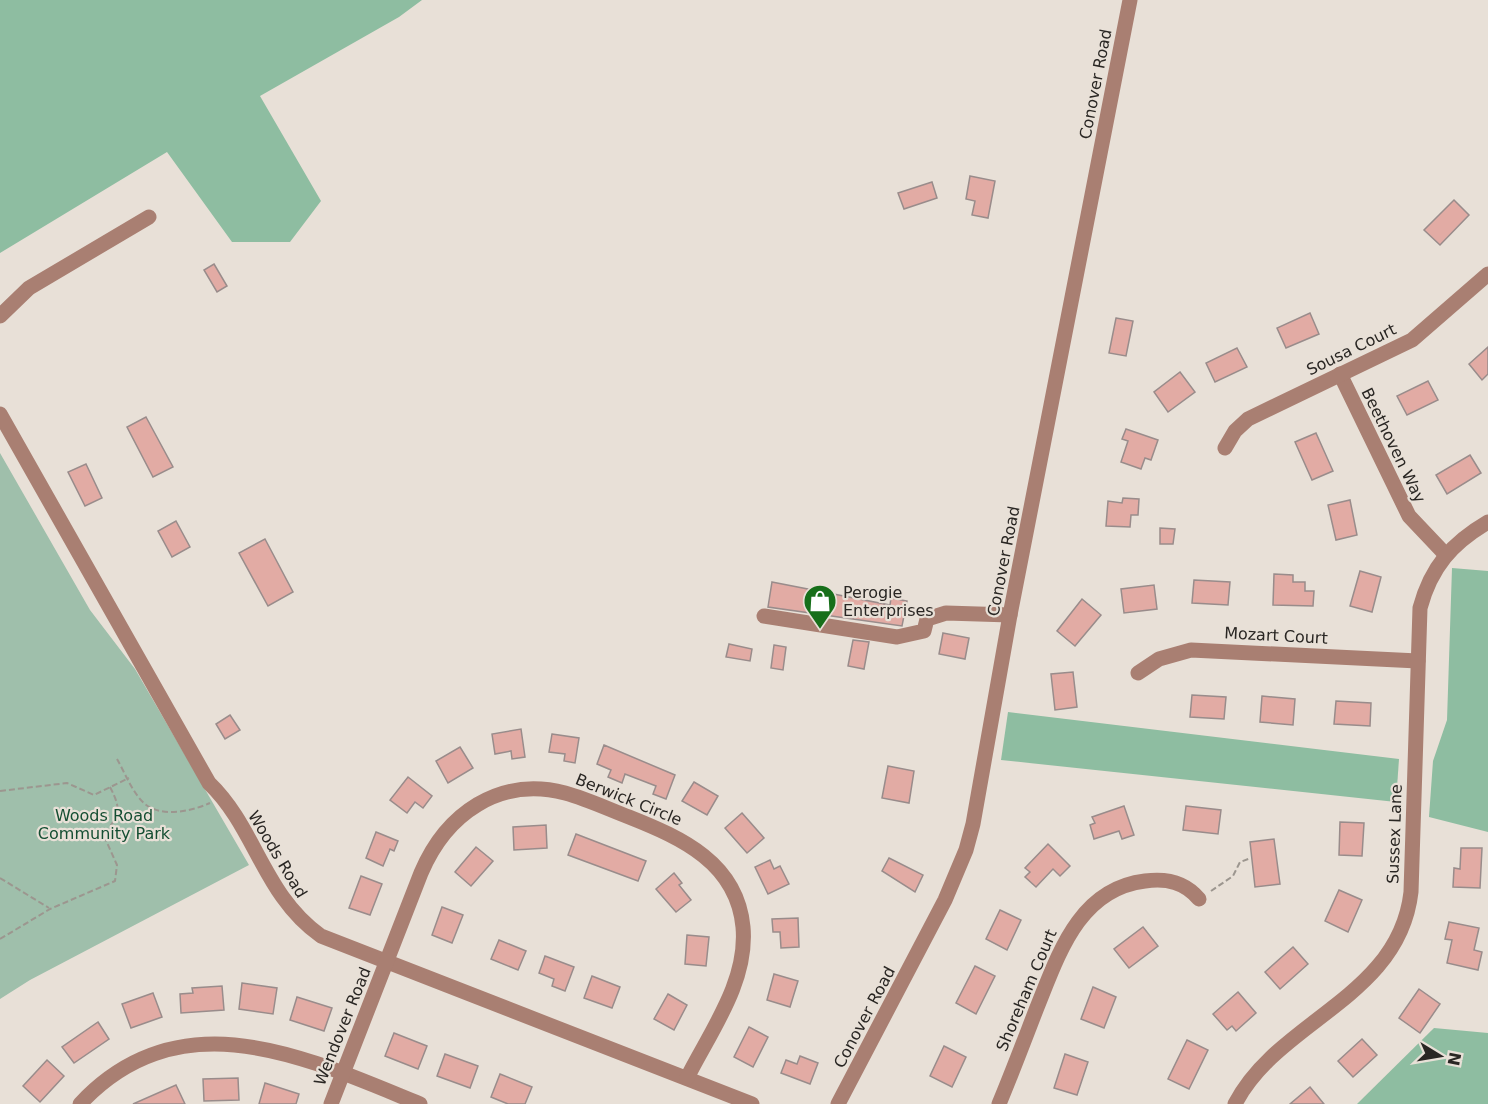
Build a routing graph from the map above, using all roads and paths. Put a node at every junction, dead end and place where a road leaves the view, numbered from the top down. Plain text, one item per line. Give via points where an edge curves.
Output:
1 (1130, 0) edge
2 (149, 217) dead end
3 (1488, 274) edge
4 (0, 316) edge
5 (1340, 375) junction
6 (0, 414) edge
7 (1225, 448) dead end
8 (1488, 522) edge
9 (1445, 554) junction
10 (1010, 615) junction
11 (764, 616) dead end
12 (1418, 661) junction
13 (1138, 673) dead end
14 (117, 759) dead end
15 (129, 778) junction
16 (110, 787) junction
17 (0, 791) edge
18 (223, 796) junction
19 (1251, 858) dead end
20 (0, 879) edge
21 (1199, 899) joint
22 (50, 909) junction
23 (0, 939) edge
24 (387, 962) junction
25 (343, 1073) junction
26 (687, 1078) junction
27 (80, 1104) edge
28 (331, 1104) edge
29 (420, 1104) edge
30 (752, 1104) edge
31 (837, 1104) edge
32 (999, 1104) edge
33 (1235, 1104) edge

1 - 10 street, Conover Road
2 - 4 street via 29,288
3 - 5 street, Sousa Court via 1421,333
5 - 7 street, Sousa Court via 1242,423
5 - 9 street, Beethoven Way via 1408,516
6 - 18 street, Woods Road via 208,783
8 - 9 street, Sussex Lane via 1460,539
9 - 12 street, Sussex Lane via 1431,575 1420,608
10 - 11 street via 946,613 927,619 924,631 897,637
10 - 31 street, Conover Road via 966,850 945,900
12 - 13 street, Mozart Court via 1191,650 1159,659
12 - 33 street, Sussex Lane via 1411,892 1401,934 1374,971 1256,1072
14 - 15 path
15 - 16 path
15 - 18 path via 143,802 165,811 194,808
16 - 17 path via 94,795 67,783
16 - 22 path via 119,804 118,814 104,836 117,865 115,881
18 - 24 street, Woods Road via 273,885 300,921 321,936
19 - 21 path via 1240,862 1226,883
20 - 22 path
21 - 32 street, Shoreham Court via 1185,885 1139,881 1105,896 1080,917 1064,943
22 - 23 path
24 - 25 street, Wendover Road
24 - 26 street, Woods Road
24 - 26 street, Berwick Circle via 428,857 452,822 484,800 522,790 564,793 590,802 694,846 723,876 740,910 743,942 738,976
25 - 27 street via 244,1044 197,1044 128,1066
25 - 28 street, Wendover Road
25 - 29 street
26 - 30 street, Woods Road

